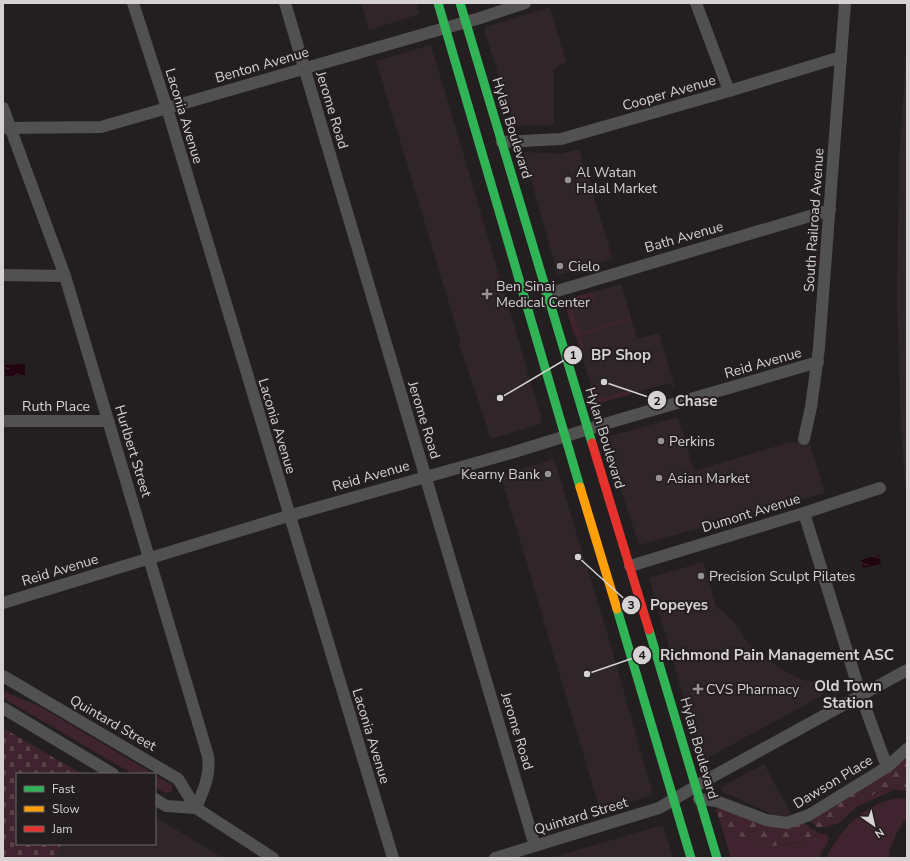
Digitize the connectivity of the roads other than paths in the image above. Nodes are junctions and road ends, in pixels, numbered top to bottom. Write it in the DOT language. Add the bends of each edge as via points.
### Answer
graph roads {
  1 [pos="133,3"];
  2 [pos="285,3"];
  3 [pos="438,3"];
  4 [pos="460,3"];
  5 [pos="525,3"];
  6 [pos="696,3"];
  7 [pos="845,3"];
  8 [pos="465,22"];
  9 [pos="445,27"];
  10 [pos="841,57"];
  11 [pos="304,68"];
  12 [pos="729,92"];
  13 [pos="3,108"];
  14 [pos="167,108"];
  15 [pos="7,128"];
  16 [pos="502,142"];
  17 [pos="830,210"];
  18 [pos="3,275"];
  19 [pos="65,276"];
  20 [pos="547,294"];
  21 [pos="818,362"];
  22 [pos="3,421"];
  23 [pos="108,421"];
  24 [pos="587,429"];
  25 [pos="564,436"];
  26 [pos="804,439"];
  27 [pos="425,476"];
  28 [pos="880,488"];
  29 [pos="804,513"];
  30 [pos="288,516"];
  31 [pos="150,558"];
  32 [pos="630,566"];
  33 [pos="3,603"];
  34 [pos="907,670"];
  35 [pos="3,676"];
  36 [pos="861,696"];
  37 [pos="3,708"];
  38 [pos="907,749"];
  39 [pos="887,767"];
  40 [pos="111,773"];
  41 [pos="697,793"];
  42 [pos="156,800"];
  43 [pos="673,801"];
  44 [pos="196,808"];
  45 [pos="535,846"];
  46 [pos="273,858"];
  47 [pos="393,858"];
  48 [pos="496,858"];
  49 [pos="691,858"];
  50 [pos="717,858"];
  1 -- 14 [label="street, Laconia Avenue"];
  2 -- 11 [label="street, Jerome Road"];
  3 -- 9 [label="main road"];
  4 -- 8 [label="main road, Hylan Boulevard"];
  5 -- 8 [label="street, Benton Avenue"];
  6 -- 12 [label="street"];
  7 -- 10 [label="street, South Railroad Avenue"];
  8 -- 9 [label="street, Benton Avenue"];
  8 -- 16 [label="main road, Hylan Boulevard"];
  9 -- 11 [label="street, Benton Avenue"];
  9 -- 25 [label="main road"];
  10 -- 12 [label="street, Cooper Avenue"];
  10 -- 17 [label="street, South Railroad Avenue"];
  11 -- 14 [label="street, Benton Avenue"];
  11 -- 27 [label="street, Jerome Road"];
  12 -- 16 [label="street, Cooper Avenue" via="561,139"];
  13 -- 15 [label="street, Hurlbert Street"];
  14 -- 15 [label="street, Benton Avenue" via="100,127"];
  14 -- 30 [label="street, Laconia Avenue"];
  15 -- 19 [label="street, Hurlbert Street"];
  16 -- 20 [label="main road, Hylan Boulevard"];
  17 -- 20 [label="street, Bath Avenue"];
  17 -- 21 [label="street, South Railroad Avenue"];
  18 -- 19 [label="street"];
  19 -- 23 [label="street, Hurlbert Street"];
  20 -- 24 [label="main road, Hylan Boulevard"];
  21 -- 24 [label="street, Reid Avenue"];
  21 -- 26 [label="street, South Railroad Avenue"];
  22 -- 23 [label="street, Ruth Place"];
  23 -- 31 [label="street, Hurlbert Street"];
  24 -- 25 [label="street, Reid Avenue"];
  24 -- 32 [label="main road, Hylan Boulevard"];
  25 -- 27 [label="street, Reid Avenue"];
  25 -- 43 [label="main road"];
  27 -- 30 [label="street, Reid Avenue"];
  27 -- 45 [label="street, Jerome Road"];
  28 -- 29 [label="street, Dumont Avenue"];
  29 -- 32 [label="street, Dumont Avenue"];
  29 -- 36 [label="street"];
  30 -- 31 [label="street, Reid Avenue"];
  30 -- 47 [label="street, Laconia Avenue"];
  31 -- 33 [label="street, Reid Avenue"];
  31 -- 44 [label="street, Hurlbert Street" via="210,766"];
  32 -- 41 [label="main road, Hylan Boulevard"];
  34 -- 36 [label="street, Quintard Street"];
  35 -- 44 [label="street, Quintard Street" via="178,779"];
  36 -- 39 [label="street"];
  36 -- 41 [label="street, Quintard Street"];
  37 -- 40 [label="street"];
  38 -- 39 [label="street, Dawson Place"];
  39 -- 41 [label="street, Dawson Place" via="809,815 787,823 771,821"];
  41 -- 43 [label="street, Quintard Street"];
  41 -- 50 [label="main road, Hylan Boulevard"];
  42 -- 44 [label="street, Quintard Street" via="166,806"];
  43 -- 45 [label="street, Quintard Street" via="659,808"];
  43 -- 49 [label="main road"];
  44 -- 46 [label="street, Quintard Street"];
  45 -- 48 [label="street, Quintard Street"];
}
